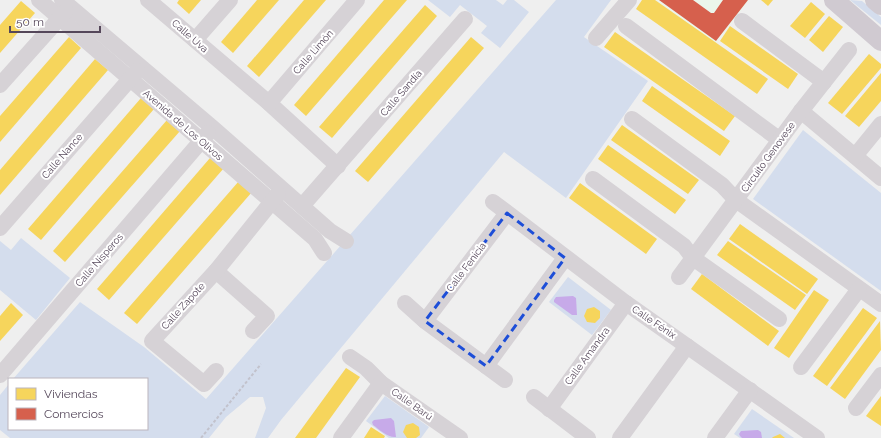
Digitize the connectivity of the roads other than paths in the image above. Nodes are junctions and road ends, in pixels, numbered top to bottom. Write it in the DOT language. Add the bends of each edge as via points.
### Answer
graph roads {
  1 [pos="40,0"];
  2 [pos="148,0"];
  3 [pos="230,0"];
  4 [pos="357,0"];
  5 [pos="629,0"];
  6 [pos="834,0"];
  7 [pos="875,0"];
  8 [pos="881,6"];
  9 [pos="61,12"];
  10 [pos="465,19"];
  11 [pos="742,22"];
  12 [pos="626,26"];
  13 [pos="596,38"];
  14 [pos="195,40"];
  15 [pos="881,41"];
  16 [pos="849,50"];
  17 [pos="140,67"];
  18 [pos="127,82"];
  19 [pos="824,82"];
  20 [pos="0,85"];
  21 [pos="269,103"];
  22 [pos="801,112"];
  23 [pos="632,119"];
  24 [pos="881,124"];
  25 [pos="213,128"];
  26 [pos="780,140"];
  27 [pos="200,143"];
  28 [pos="855,156"];
  29 [pos="338,166"];
  30 [pos="881,178"];
  31 [pos="593,179"];
  32 [pos="283,188"];
  33 [pos="736,200"];
  34 [pos="305,202"];
  35 [pos="494,202"];
  36 [pos="270,204"];
  37 [pos="507,213"];
  38 [pos="0,228"];
  39 [pos="346,241"];
  40 [pos="324,253"];
  41 [pos="565,258"];
  42 [pos="694,258"];
  43 [pos="216,271"];
  44 [pos="679,277"];
  45 [pos="859,289"];
  46 [pos="405,303"];
  47 [pos="626,303"];
  48 [pos="881,304"];
  49 [pos="779,319"];
  50 [pos="425,321"];
  51 [pos="253,331"];
  52 [pos="687,346"];
  53 [pos="350,357"];
  54 [pos="486,366"];
  55 [pos="801,367"];
  56 [pos="216,371"];
  57 [pos="0,375"];
  58 [pos="881,375"];
  59 [pos="505,380"];
  60 [pos="381,383"];
  61 [pos="750,390"];
  62 [pos="534,397"];
  63 [pos="856,408"];
  64 [pos="549,409"];
  65 [pos="438,432"];
  66 [pos="812,437"];
  67 [pos="341,438"];
  68 [pos="460,438"];
  69 [pos="588,438"];
  70 [pos="620,438"];
  71 [pos="716,438"];
  1 -- 9 [label="street, Avenida de Los Olivos"];
  2 -- 14 [label="street, Calle Uva"];
  3 -- 14 [label="street"];
  4 -- 21 [label="street, Calle Limón"];
  5 -- 13 [label="street"];
  6 -- 15 [label="main road"];
  7 -- 8 [label="main road"];
  9 -- 17 [label="street, Avenida de Los Olivos"];
  9 -- 18 [label="street, Avenida de Los Olivos"];
  9 -- 20 [label="street"];
  10 -- 29 [label="street, Calle Sandía"];
  11 -- 19 [label="street"];
  12 -- 26 [label="street"];
  14 -- 21 [label="street, Calle Uva"];
  16 -- 19 [label="street"];
  17 -- 18 [label="street, Calle Nance"];
  17 -- 25 [label="street, Avenida de Los Olivos"];
  18 -- 27 [label="street, Avenida de Los Olivos"];
  18 -- 38 [label="street, Calle Nance"];
  19 -- 22 [label="street"];
  21 -- 29 [label="street"];
  22 -- 26 [label="street, Circuito Genovese"];
  22 -- 28 [label="street, Circuito Genovese"];
  23 -- 33 [label="street" via="722,185"];
  24 -- 28 [label="street"];
  25 -- 27 [label="street, Calle Nísperos"];
  25 -- 32 [label="street, Avenida de Los Olivos"];
  26 -- 33 [label="street, Circuito Genovese"];
  27 -- 36 [label="street, Avenida de Los Olivos"];
  27 -- 57 [label="street, Calle Nísperos"];
  28 -- 30 [label="street, Circuito Genovese"];
  29 -- 34 [label="street, Calle Sandía"];
  31 -- 42 [label="street" via="684,246"];
  32 -- 34 [label="street, Avenida de Los Olivos"];
  32 -- 36 [label="street, Calle Zapote"];
  33 -- 42 [label="street"];
  33 -- 45 [label="street, Circuito Genovese"];
  34 -- 39 [label="street, Avenida de Los Olivos" via="330,231"];
  35 -- 37 [label="street, Calle Fénix"];
  36 -- 40 [label="street, Avenida de Los Olivos" via="315,239"];
  36 -- 43 [label="street, Calle Zapote"];
  37 -- 41 [label="street, Calle Fénix"];
  37 -- 50 [label="street, Calle Fenicia"];
  41 -- 47 [label="street, Calle Fénix"];
  41 -- 54 [label="street"];
  42 -- 44 [label="street"];
  42 -- 49 [label="street"];
  43 -- 51 [label="street" via="267,316"];
  43 -- 56 [label="street, Calle Zapote" via="152,341 204,384"];
  45 -- 48 [label="street, Circuito Genovese"];
  45 -- 55 [label="street"];
  46 -- 50 [label="street"];
  47 -- 52 [label="street, Calle Fénix"];
  47 -- 64 [label="street, Calle Amandra"];
  50 -- 54 [label="street"];
  52 -- 61 [label="street, Calle Fénix"];
  52 -- 70 [label="street"];
  53 -- 60 [label="street, Calle Barú"];
  54 -- 59 [label="street"];
  58 -- 63 [label="street"];
  60 -- 65 [label="street, Calle Barú"];
  60 -- 67 [label="street, Calle Barú"];
  61 -- 66 [label="street, Calle Fénix"];
  61 -- 71 [label="street"];
  62 -- 64 [label="street"];
  64 -- 69 [label="street"];
  65 -- 68 [label="street, Calle Barú"];
}
